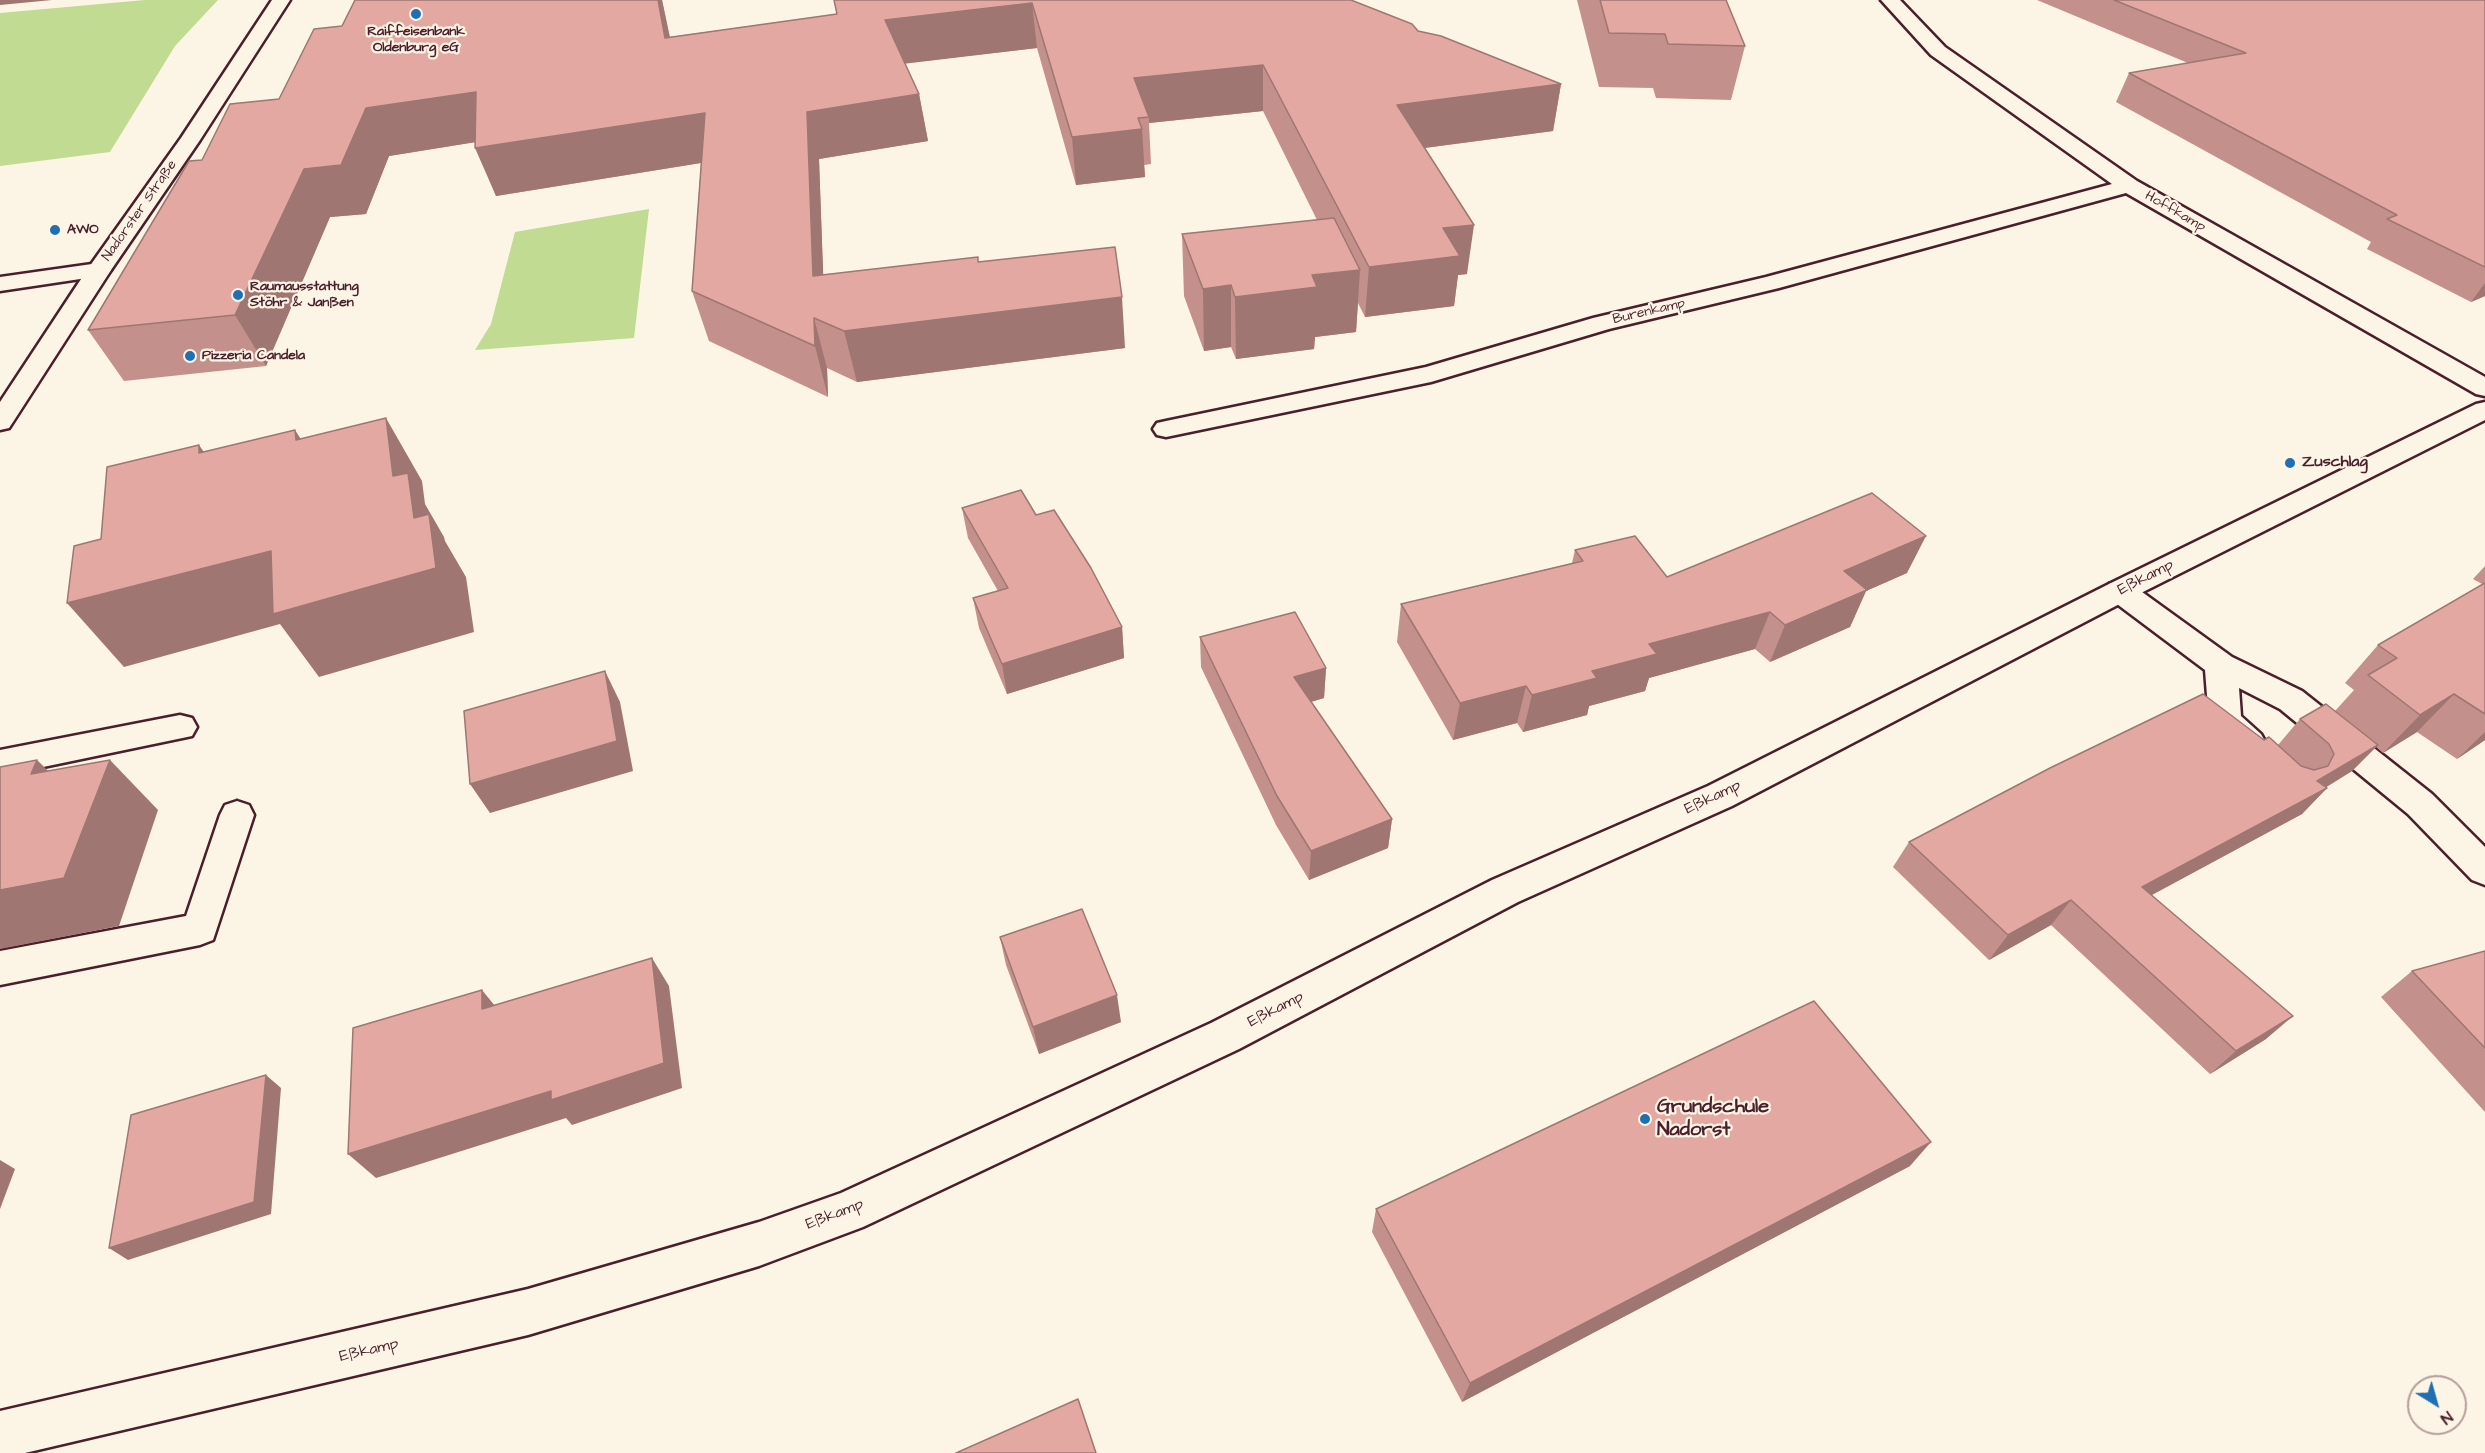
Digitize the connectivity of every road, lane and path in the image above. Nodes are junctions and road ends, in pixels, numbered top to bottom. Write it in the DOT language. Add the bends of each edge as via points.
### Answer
graph roads {
  1 [pos="281,0"];
  2 [pos="1890,0"];
  3 [pos="2129,186"];
  4 [pos="99,270"];
  5 [pos="0,284"];
  6 [pos="2485,388"];
  7 [pos="2485,410"];
  8 [pos="0,422"];
  9 [pos="1166,429"];
  10 [pos="2120,591"];
  11 [pos="2221,665"];
  12 [pos="180,727"];
  13 [pos="0,763"];
  14 [pos="2275,766"];
  15 [pos="237,815"];
  16 [pos="2485,870"];
  17 [pos="0,968"];
  18 [pos="0,1434"];
  1 -- 4 [label="street, Nadorster Straße"];
  2 -- 3 [label="street, Hoffkamp" via="1938,51"];
  3 -- 6 [label="street, Hoffkamp"];
  3 -- 9 [label="street, Burenkamp" via="1771,283 1602,323 1431,374"];
  4 -- 5 [label="street"];
  4 -- 8 [label="street, Nadorster Straße"];
  7 -- 10 [label="street, Eßkamp"];
  10 -- 11 [label="street"];
  10 -- 18 [label="street, Eßkamp" via="1720,796 1505,891 1225,1036 848,1212 759,1244 528,1312"];
  11 -- 14 [label="street" via="2225,721"];
  11 -- 16 [label="street" via="2291,700 2420,804"];
  12 -- 13 [label="street"];
  15 -- 17 [label="street" via="200,928"];
}
